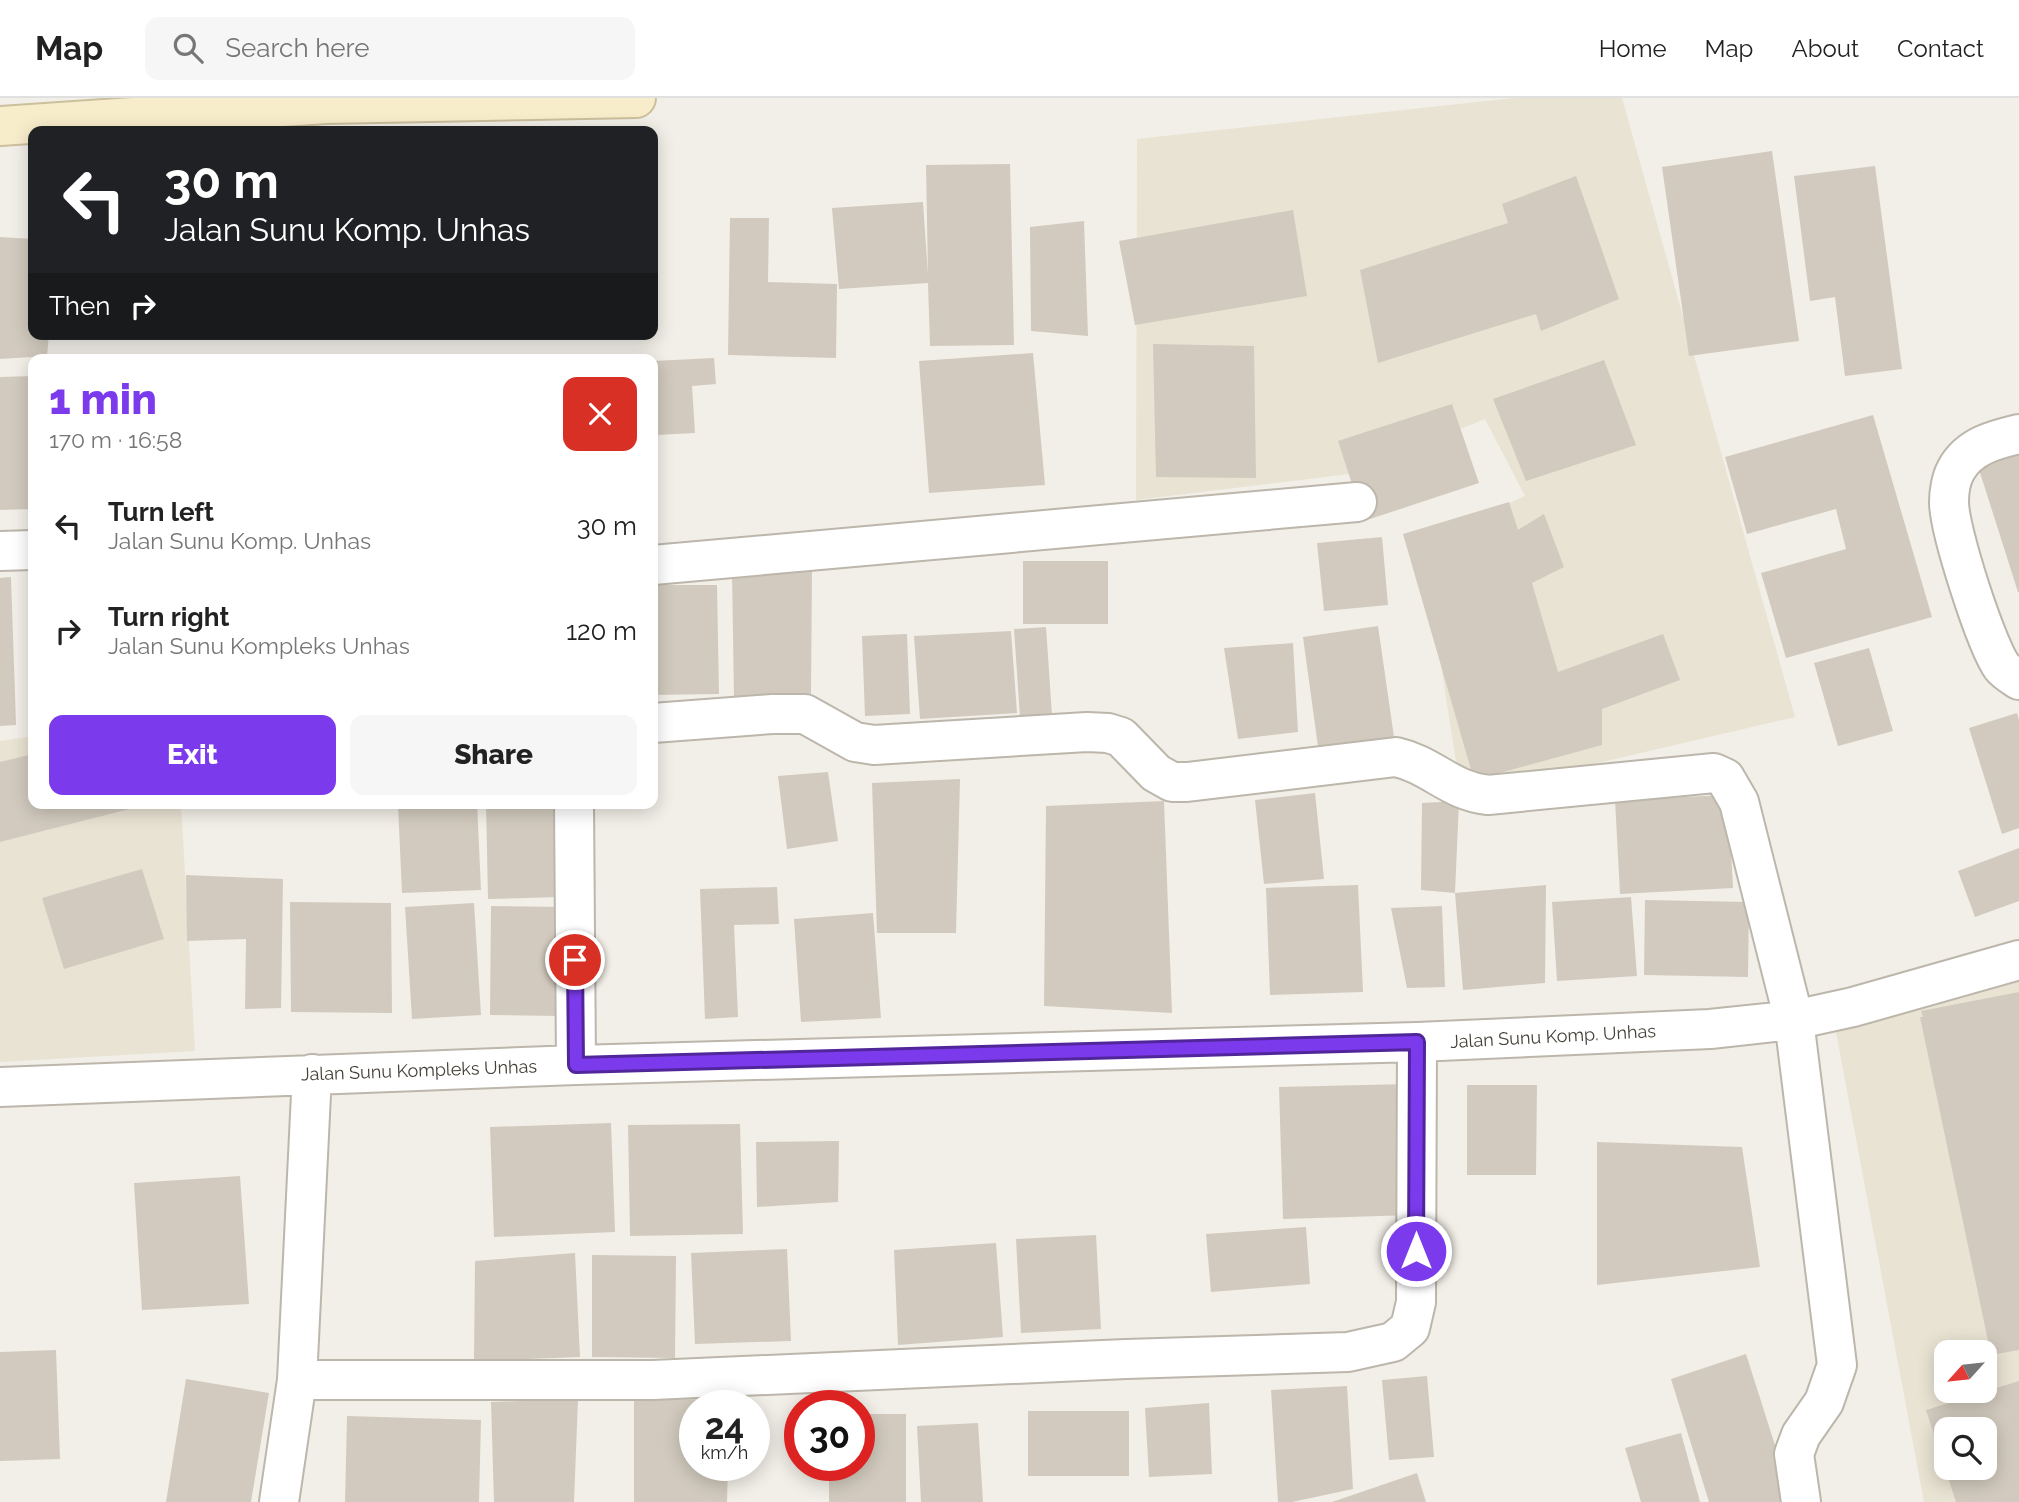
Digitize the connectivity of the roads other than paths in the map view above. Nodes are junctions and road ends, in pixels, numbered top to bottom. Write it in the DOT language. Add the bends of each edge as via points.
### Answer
graph roads {
  1 [pos="636,98"];
  2 [pos="325,101"];
  3 [pos="0,126"];
  4 [pos="2019,434"];
  5 [pos="1357,502"];
  6 [pos="28,550"];
  7 [pos="0,551"];
  8 [pos="658,565"];
  9 [pos="2019,680"];
  10 [pos="658,723"];
  11 [pos="574,809"];
  12 [pos="2019,960"];
  13 [pos="1794,1020"];
  14 [pos="1417,1042"];
  15 [pos="576,1065"];
  16 [pos="312,1074"];
  17 [pos="0,1087"];
  18 [pos="297,1380"];
  19 [pos="279,1502"];
  20 [pos="1801,1502"];
  1 -- 2 [label="main road"];
  2 -- 3 [label="main road"];
  4 -- 9 [label="street" via="1982,444 1966,458 1955,471 1949,504 1993,652 2003,669"];
  5 -- 8 [label="street"];
  6 -- 7 [label="street"];
  10 -- 13 [label="street" via="806,714 855,742 874,744 1108,733 1121,737 1156,773 1172,782 1396,757 1426,767 1469,793 1488,795 1714,773 1725,778 1739,802"];
  11 -- 15 [label="street"];
  12 -- 13 [label="street, Jalan Sunu Komp. Unhas"];
  13 -- 14 [label="street, Jalan Sunu Komp. Unhas" via="1710,1029"];
  13 -- 20 [label="street" via="1837,1365 1824,1402 1794,1454"];
  14 -- 15 [label="street, Jalan Sunu Komp. Unhas"];
  14 -- 18 [label="street" via="1416,1303 1410,1328 1393,1342 1348,1352 653,1380"];
  15 -- 16 [label="street, Jalan Sunu Kompleks Unhas"];
  16 -- 17 [label="street, Jalan Sunu Kompleks Unhas"];
  16 -- 18 [label="street"];
  18 -- 19 [label="street"];
}
